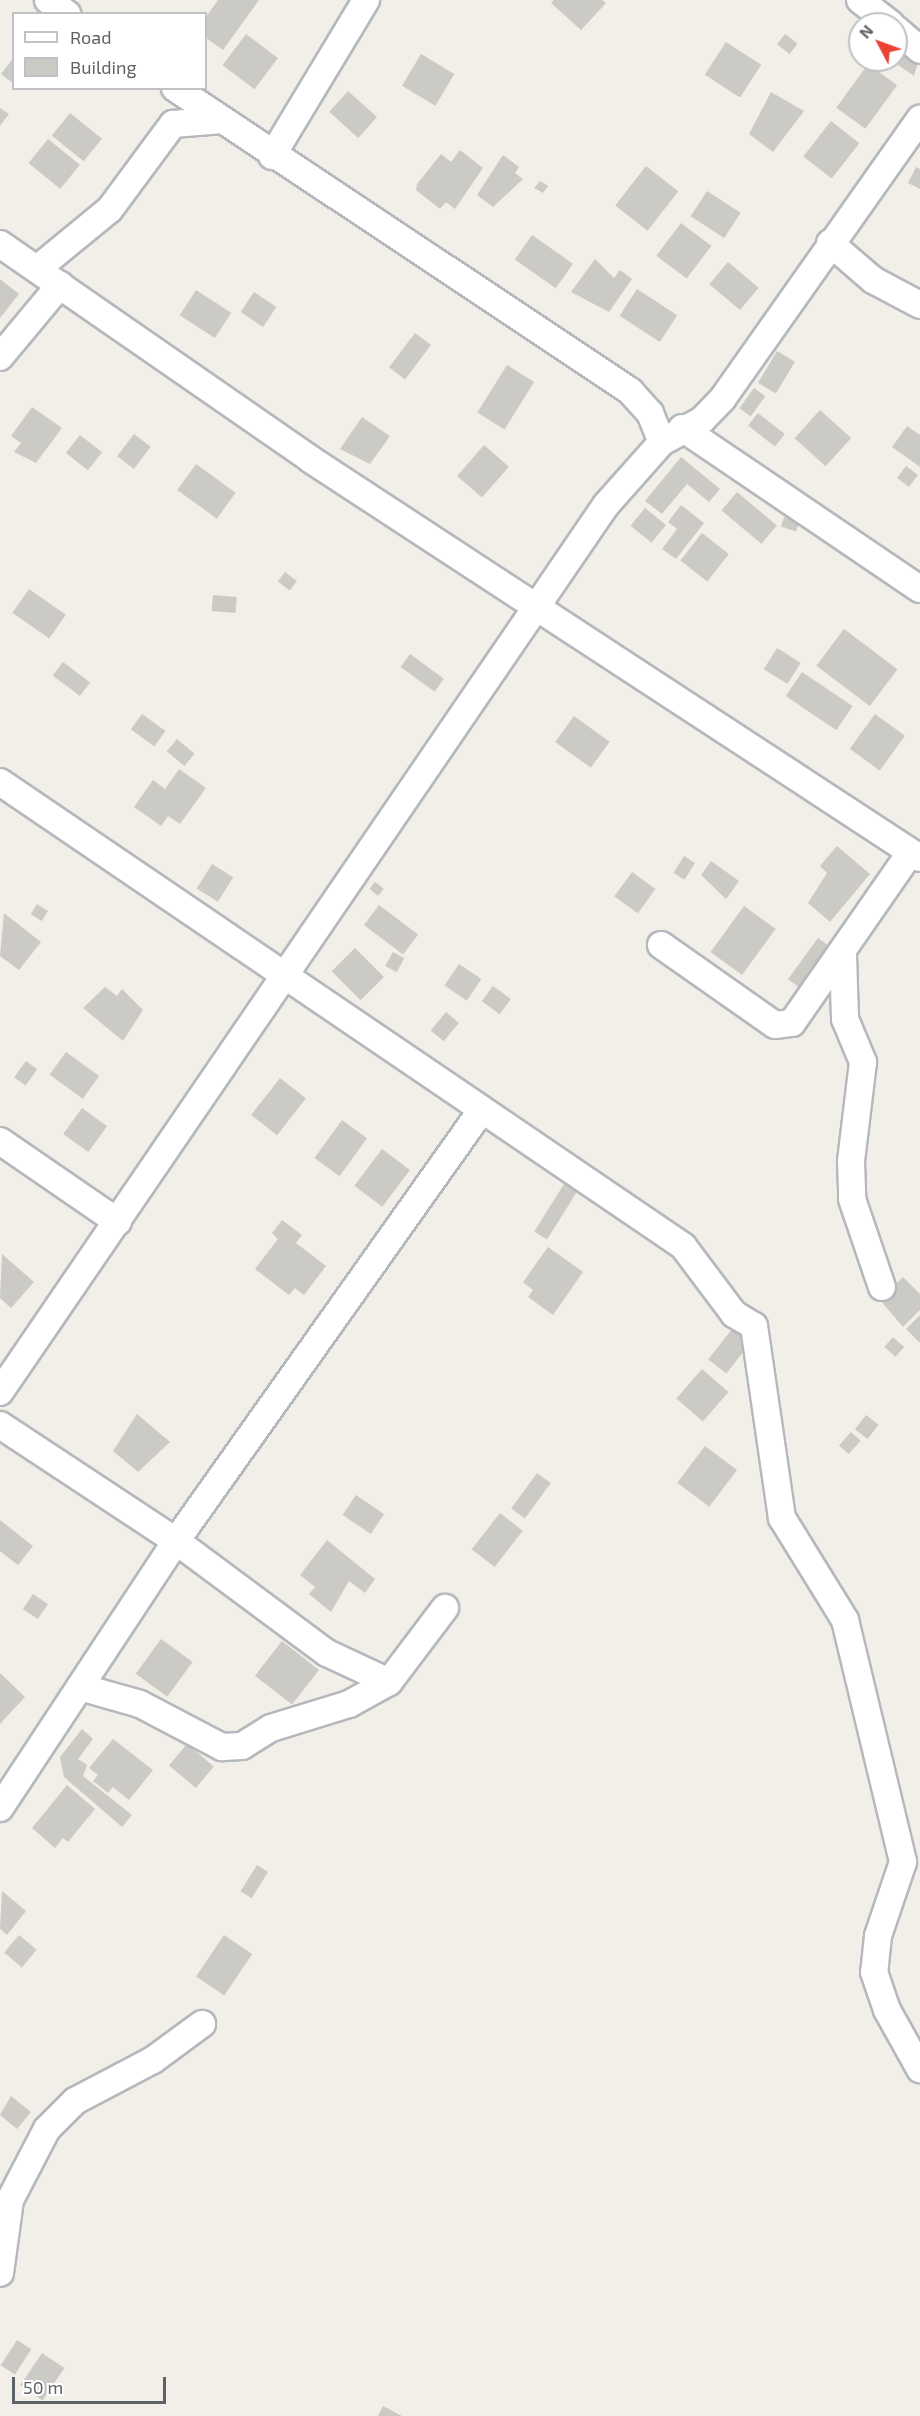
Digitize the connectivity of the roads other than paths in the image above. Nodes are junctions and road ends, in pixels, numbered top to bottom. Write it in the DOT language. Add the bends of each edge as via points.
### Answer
graph roads {
  1 [pos="366,0"];
  2 [pos="860,0"];
  3 [pos="876,12"];
  4 [pos="908,40"];
  5 [pos="920,50"];
  6 [pos="178,90"];
  7 [pos="920,119"];
  8 [pos="224,120"];
  9 [pos="272,156"];
  10 [pos="830,243"];
  11 [pos="0,244"];
  12 [pos="37,269"];
  13 [pos="60,285"];
  14 [pos="920,305"];
  15 [pos="0,357"];
  16 [pos="672,436"];
  17 [pos="920,589"];
  18 [pos="537,604"];
  19 [pos="0,782"];
  20 [pos="915,855"];
  21 [pos="661,945"];
  22 [pos="843,955"];
  23 [pos="281,977"];
  24 [pos="481,1111"];
  25 [pos="0,1141"];
  26 [pos="118,1222"];
  27 [pos="882,1287"];
  28 [pos="0,1392"];
  29 [pos="0,1425"];
  30 [pos="176,1541"];
  31 [pos="445,1608"];
  32 [pos="389,1682"];
  33 [pos="80,1687"];
  34 [pos="0,1808"];
  35 [pos="920,1844"];
  36 [pos="903,1862"];
  37 [pos="202,2024"];
  38 [pos="920,2069"];
  39 [pos="1,2262"];
  1 -- 9 [label="street"];
  2 -- 3 [label="street"];
  4 -- 5 [label="street"];
  6 -- 8 [label="street"];
  7 -- 10 [label="street"];
  8 -- 9 [label="street"];
  8 -- 12 [label="street" via="173,124 111,209"];
  9 -- 16 [label="street" via="630,391"];
  10 -- 14 [label="street" via="873,280"];
  10 -- 16 [label="street" via="723,398 702,420"];
  11 -- 12 [label="street"];
  12 -- 13 [label="street"];
  13 -- 15 [label="street"];
  13 -- 18 [label="street" via="310,459"];
  16 -- 17 [label="street"];
  16 -- 18 [label="street" via="606,505"];
  18 -- 20 [label="street"];
  18 -- 23 [label="street"];
  19 -- 23 [label="street"];
  20 -- 22 [label="street"];
  21 -- 22 [label="street" via="775,1024 792,1023 804,1014"];
  22 -- 27 [label="street" via="845,1019 863,1062 851,1161 852,1199"];
  23 -- 24 [label="street"];
  23 -- 26 [label="street"];
  24 -- 30 [label="street"];
  24 -- 36 [label="street" via="683,1246 734,1314 754,1326 782,1518 845,1620"];
  25 -- 26 [label="street"];
  26 -- 28 [label="street"];
  29 -- 30 [label="street"];
  30 -- 32 [label="street" via="327,1653"];
  30 -- 33 [label="street"];
  31 -- 32 [label="street"];
  32 -- 33 [label="street" via="349,1704 271,1728 243,1746 222,1747 140,1704"];
  33 -- 34 [label="street"];
  35 -- 36 [label="street"];
  36 -- 38 [label="street" via="878,1936 874,1972 887,2010"];
  37 -- 39 [label="street" via="153,2060 75,2101 47,2129 10,2200"];
}
